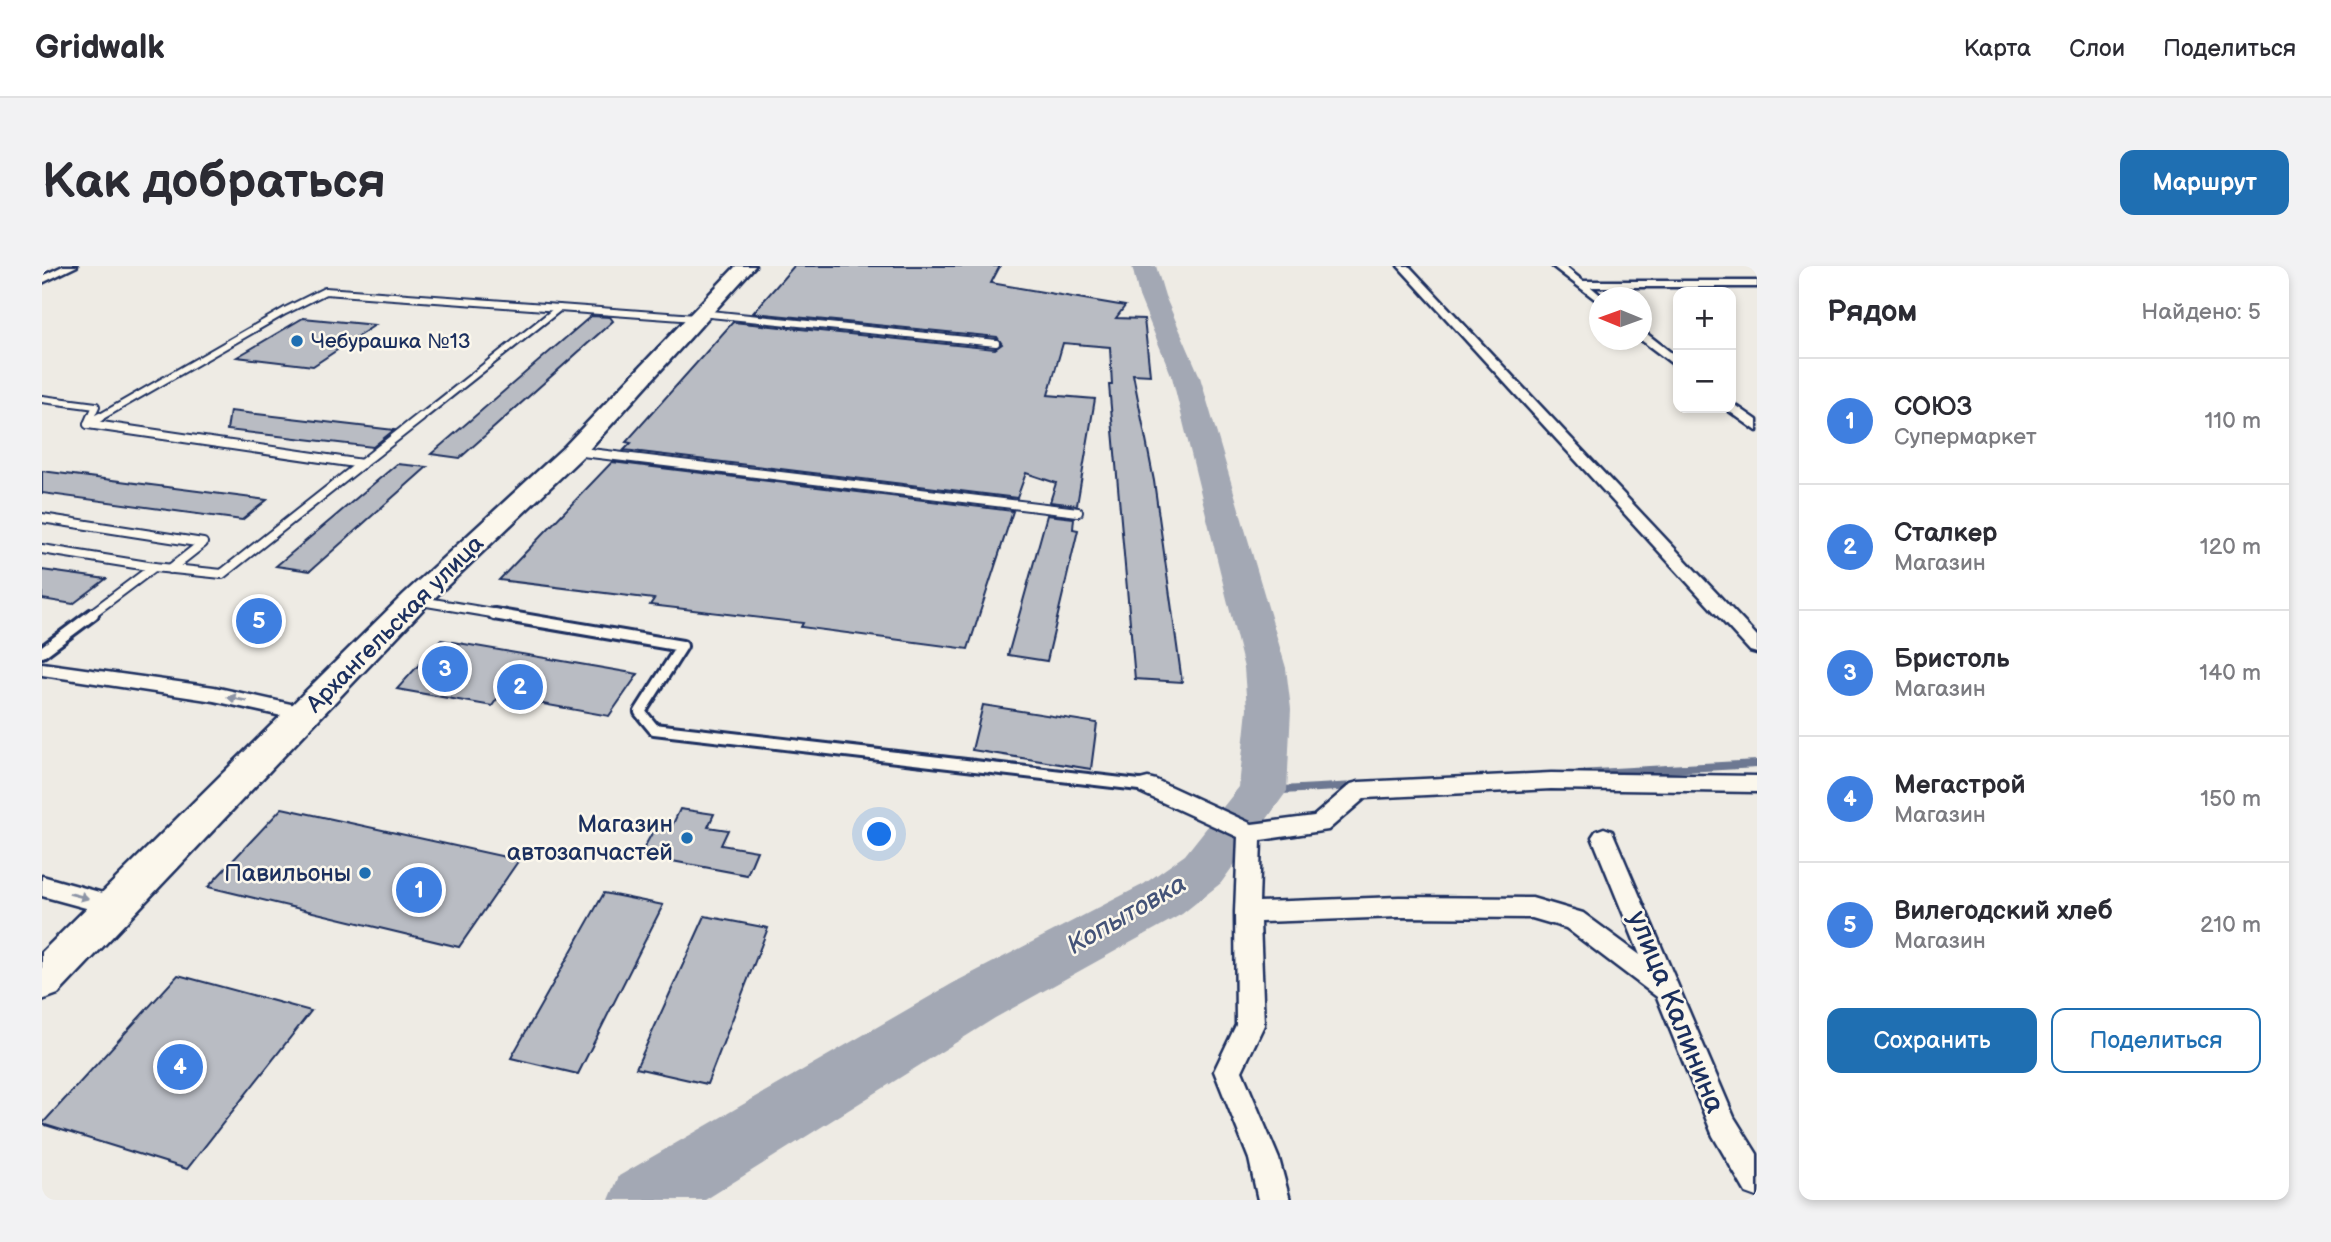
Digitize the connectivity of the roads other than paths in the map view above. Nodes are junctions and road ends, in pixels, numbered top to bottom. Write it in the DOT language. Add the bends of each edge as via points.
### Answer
graph roads {
  1 [pos="72,266"];
  2 [pos="746,266"];
  3 [pos="1403,266"];
  4 [pos="1557,266"];
  5 [pos="42,280"];
  6 [pos="1579,284"];
  7 [pos="1757,284"];
  8 [pos="1589,292"];
  9 [pos="559,308"];
  10 [pos="698,315"];
  11 [pos="1652,342"];
  12 [pos="996,343"];
  13 [pos="1673,360"];
  14 [pos="42,399"];
  15 [pos="1736,410"];
  16 [pos="88,424"];
  17 [pos="1755,424"];
  18 [pos="574,451"];
  19 [pos="362,464"];
  20 [pos="1078,512"];
  21 [pos="42,518"];
  22 [pos="42,549"];
  23 [pos="154,567"];
  24 [pos="170,569"];
  25 [pos="415,600"];
  26 [pos="1757,647"];
  27 [pos="42,653"];
  28 [pos="42,669"];
  29 [pos="304,714"];
  30 [pos="1757,784"];
  31 [pos="1148,786"];
  32 [pos="1250,833"];
  33 [pos="1604,837"];
  34 [pos="42,886"];
  35 [pos="116,906"];
  36 [pos="1247,908"];
  37 [pos="42,981"];
  38 [pos="1666,989"];
  39 [pos="1757,1182"];
  40 [pos="1274,1200"];
  1 -- 5 [label="street"];
  2 -- 10 [label="main road, Архангельская улица"];
  3 -- 26 [label="street"];
  4 -- 6 [label="street"];
  6 -- 7 [label="street"];
  6 -- 8 [label="street"];
  9 -- 10 [label="lane"];
  9 -- 16 [label="lane" via="325,291"];
  9 -- 19 [label="lane"];
  10 -- 12 [label="lane"];
  10 -- 18 [label="main road, Архангельская улица"];
  11 -- 13 [label="street"];
  14 -- 16 [label="lane" via="96,406"];
  15 -- 17 [label="street"];
  16 -- 19 [label="lane"];
  18 -- 20 [label="lane"];
  18 -- 25 [label="main road, Архангельская улица"];
  19 -- 24 [label="lane" via="222,573"];
  21 -- 24 [label="lane" via="203,543"];
  22 -- 23 [label="lane"];
  23 -- 24 [label="lane"];
  23 -- 27 [label="lane"];
  25 -- 29 [label="main road, Архангельская улица"];
  25 -- 31 [label="lane" via="682,646 640,712 654,729"];
  29 -- 28 [label="street, one-way" via="214,694"];
  29 -- 35 [label="main road, Архангельская улица"];
  30 -- 32 [label="street" via="1551,781 1359,790 1320,824"];
  31 -- 32 [label="street"];
  32 -- 36 [label="street"];
  33 -- 38 [label="street, улица Калинина"];
  34 -- 35 [label="street, one-way"];
  35 -- 37 [label="main road, Архангельская улица"];
  36 -- 38 [label="street" via="1532,908 1574,920"];
  36 -- 40 [label="street" via="1250,1025 1228,1071 1264,1158"];
  38 -- 39 [label="street, улица Калинина" via="1723,1126"];
}
